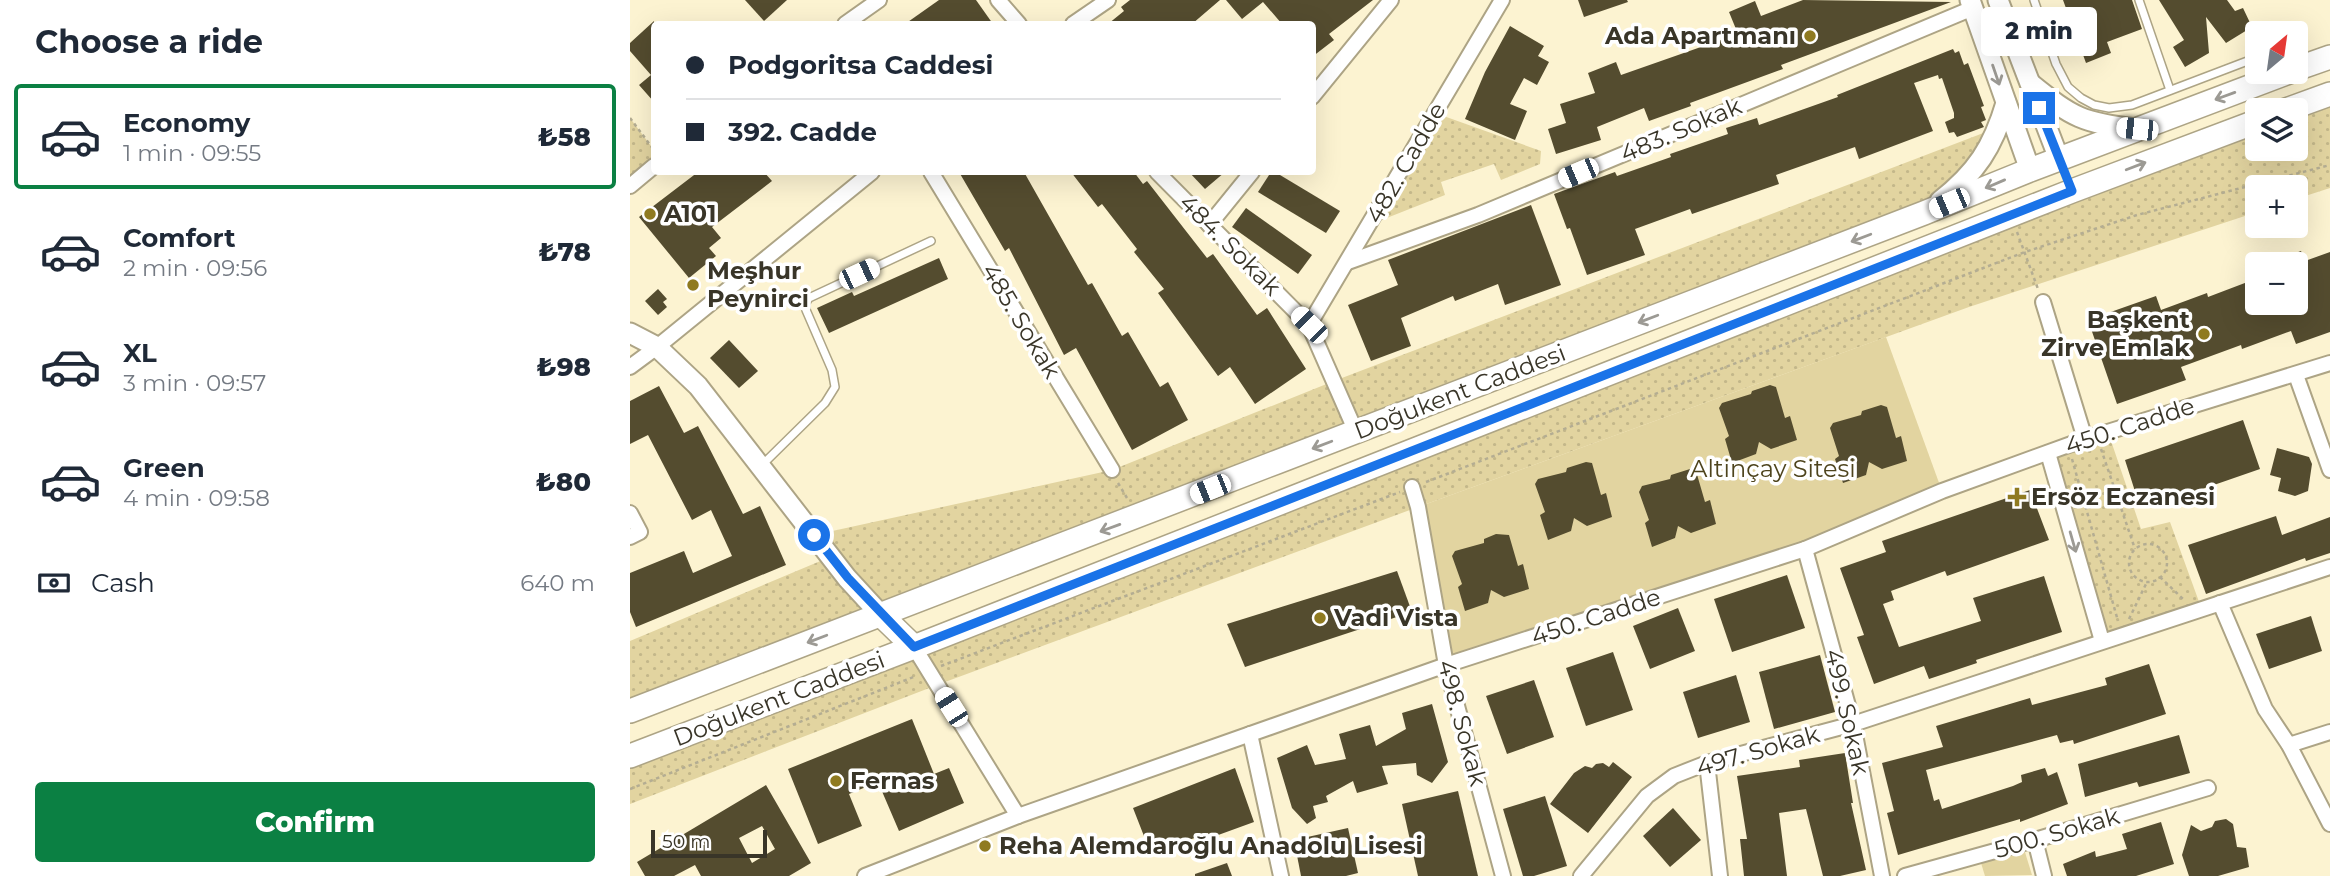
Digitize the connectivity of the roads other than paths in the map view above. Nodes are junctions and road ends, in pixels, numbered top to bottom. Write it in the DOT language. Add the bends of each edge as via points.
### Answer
graph roads {
  1 [pos="879,0"];
  2 [pos="998,0"];
  3 [pos="1108,0"];
  4 [pos="1391,0"];
  5 [pos="1502,0"];
  6 [pos="1998,0"];
  7 [pos="2034,0"];
  8 [pos="2139,0"];
  9 [pos="1972,4"];
  10 [pos="849,21"];
  11 [pos="1016,21"];
  12 [pos="1077,21"];
  13 [pos="2330,57"];
  14 [pos="2245,62"];
  15 [pos="2308,65"];
  16 [pos="2029,83"];
  17 [pos="2257,84"];
  18 [pos="2170,90"];
  19 [pos="1316,92"];
  20 [pos="2330,94"];
  21 [pos="2308,102"];
  22 [pos="2006,103"];
  23 [pos="2245,126"];
  24 [pos="2137,129"];
  25 [pos="2059,159"];
  26 [pos="651,168"];
  27 [pos="2030,170"];
  28 [pos="868,175"];
  29 [pos="932,175"];
  30 [pos="1160,175"];
  31 [pos="1250,175"];
  32 [pos="630,186"];
  33 [pos="2072,191"];
  34 [pos="2044,202"];
  35 [pos="1924,214"];
  36 [pos="1209,225"];
  37 [pos="931,241"];
  38 [pos="1348,262"];
  39 [pos="2043,302"];
  40 [pos="1309,325"];
  41 [pos="630,333"];
  42 [pos="657,347"];
  43 [pos="2330,363"];
  44 [pos="630,367"];
  45 [pos="2296,375"];
  46 [pos="1356,432"];
  47 [pos="2090,438"];
  48 [pos="2048,453"];
  49 [pos="760,466"];
  50 [pos="1112,470"];
  51 [pos="2330,470"];
  52 [pos="1412,487"];
  53 [pos="630,513"];
  54 [pos="630,537"];
  55 [pos="1805,549"];
  56 [pos="2330,567"];
  57 [pos="2220,603"];
  58 [pos="881,615"];
  59 [pos="2102,641"];
  60 [pos="914,647"];
  61 [pos="1446,665"];
  62 [pos="630,711"];
  63 [pos="1853,724"];
  64 [pos="2330,732"];
  65 [pos="1250,734"];
  66 [pos="2289,745"];
  67 [pos="630,756"];
  68 [pos="1707,763"];
  69 [pos="2208,788"];
  70 [pos="1018,816"];
  71 [pos="2330,824"];
  72 [pos="2035,840"];
  73 [pos="865,876"];
  74 [pos="1281,876"];
  75 [pos="1503,876"];
  76 [pos="1581,876"];
  77 [pos="1720,876"];
  78 [pos="1882,876"];
  79 [pos="1905,876"];
  80 [pos="2044,876"];
  1 -- 10 [label="street"];
  2 -- 11 [label="street"];
  3 -- 12 [label="street"];
  4 -- 19 [label="street"];
  5 -- 38 [label="street, 482. Cadde"];
  6 -- 16 [label="main road"];
  7 -- 18 [label="lane" via="2056,64 2068,87 2081,98 2109,108 2132,105"];
  8 -- 18 [label="lane"];
  9 -- 22 [label="main road, one-way"];
  9 -- 38 [label="street, 483. Sokak" via="1491,209"];
  13 -- 15 [label="main road"];
  14 -- 18 [label="lane"];
  16 -- 24 [label="main road" via="2071,114"];
  16 -- 25 [label="main road"];
  17 -- 24 [label="main road, Doğukent Caddesi, one-way"];
  20 -- 21 [label="main road"];
  22 -- 27 [label="main road"];
  22 -- 35 [label="main road" via="1993,141 1978,164 1962,184"];
  33 -- 23 [label="main road, Doğukent Caddesi, one-way"];
  24 -- 25 [label="main road, Doğukent Caddesi"];
  25 -- 27 [label="main road, Doğukent Caddesi"];
  25 -- 33 [label="main road"];
  26 -- 32 [label="street"];
  27 -- 34 [label="main road"];
  27 -- 35 [label="main road, Doğukent Caddesi, one-way"];
  28 -- 42 [label="street"];
  29 -- 50 [label="street, 485. Sokak"];
  30 -- 36 [label="street, 484. Sokak"];
  31 -- 36 [label="street"];
  33 -- 34 [label="main road, Doğukent Caddesi"];
  34 -- 60 [label="main road, Doğukent Caddesi"];
  35 -- 46 [label="main road, Doğukent Caddesi, one-way"];
  36 -- 40 [label="street, 484. Sokak"];
  37 -- 49 [label="lane" via="807,300 806,310 835,387 825,403"];
  38 -- 40 [label="street, 482. Cadde"];
  39 -- 47 [label="street"];
  40 -- 46 [label="street, 484. Sokak"];
  41 -- 42 [label="main road"];
  42 -- 44 [label="street"];
  42 -- 49 [label="main road" via="698,386"];
  43 -- 45 [label="street, 450. Cadde"];
  45 -- 47 [label="street, 450. Cadde"];
  45 -- 51 [label="street"];
  46 -- 58 [label="main road, Doğukent Caddesi, one-way"];
  47 -- 48 [label="street, 450. Cadde"];
  48 -- 55 [label="street, 450. Cadde" via="1942,491"];
  48 -- 59 [label="street, one-way"];
  49 -- 58 [label="main road"];
  52 -- 61 [label="street, 498. Sokak"];
  53 -- 54 [label="street" via="640,532"];
  55 -- 61 [label="street, 450. Cadde"];
  55 -- 63 [label="street, 499. Sokak"];
  56 -- 57 [label="street, 497. Sokak"];
  57 -- 59 [label="street, 497. Sokak"];
  57 -- 66 [label="street" via="2265,709"];
  58 -- 60 [label="main road"];
  58 -- 62 [label="main road, Doğukent Caddesi, one-way"];
  59 -- 63 [label="street, 497. Sokak"];
  60 -- 67 [label="main road, Doğukent Caddesi"];
  60 -- 70 [label="street"];
  61 -- 65 [label="street, 450. Cadde"];
  61 -- 75 [label="street, 498. Sokak"];
  63 -- 68 [label="street, 497. Sokak"];
  63 -- 78 [label="street, 499. Sokak"];
  64 -- 66 [label="street"];
  65 -- 70 [label="street, 450. Cadde"];
  65 -- 74 [label="street"];
  66 -- 71 [label="street"];
  68 -- 76 [label="street, 497. Sokak" via="1674,776 1647,796"];
  68 -- 77 [label="street"];
  69 -- 72 [label="street, 500. Sokak"];
  70 -- 73 [label="street, 450. Cadde"];
  72 -- 79 [label="street, 500. Sokak"];
  72 -- 80 [label="street"];
}
